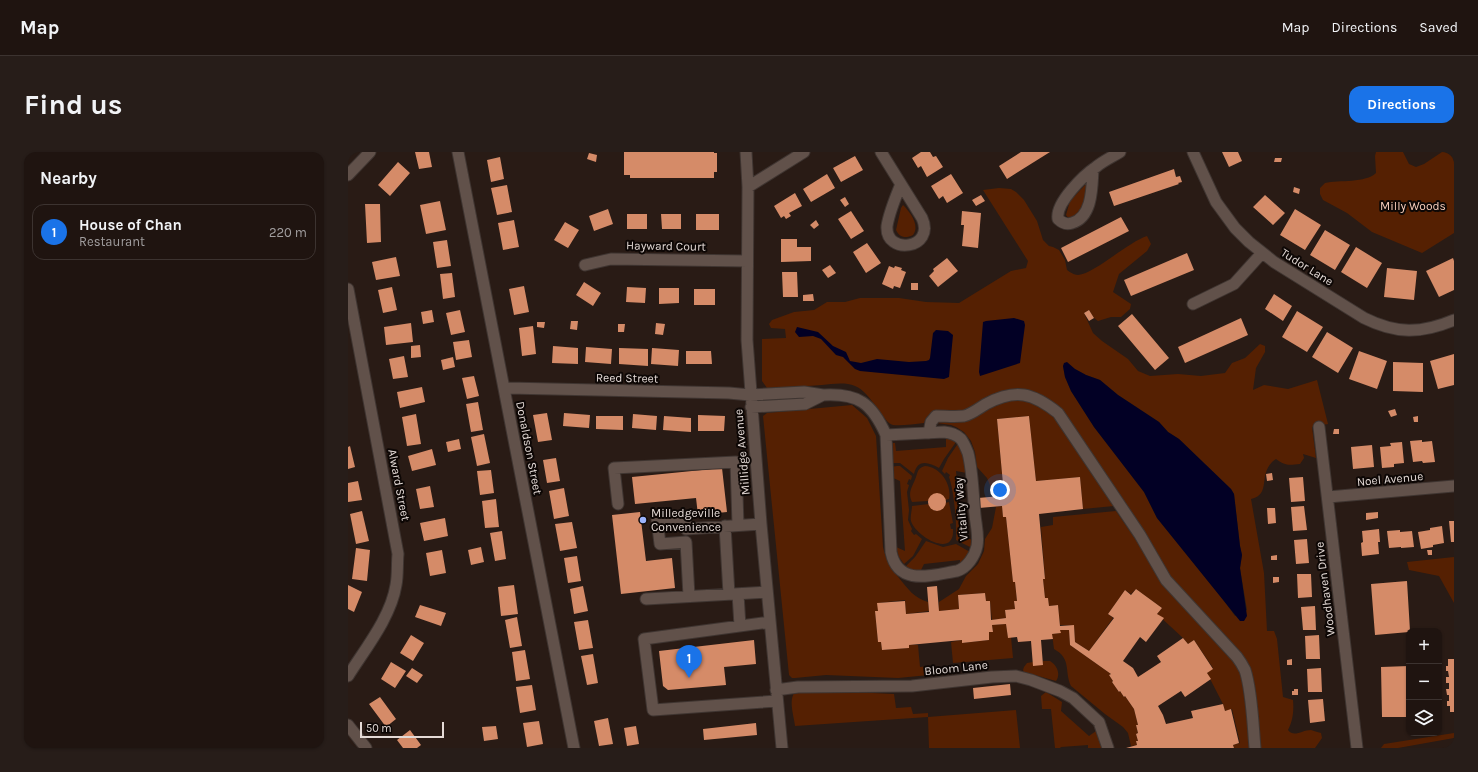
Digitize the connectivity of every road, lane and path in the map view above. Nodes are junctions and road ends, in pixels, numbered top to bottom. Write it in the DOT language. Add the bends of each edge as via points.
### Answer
graph roads {
  1 [pos="370,152"];
  2 [pos="458,152"];
  3 [pos="746,152"];
  4 [pos="804,152"];
  5 [pos="881,152"];
  6 [pos="1120,152"];
  7 [pos="1193,152"];
  8 [pos="1093,169"];
  9 [pos="348,175"];
  10 [pos="900,184"];
  11 [pos="748,187"];
  12 [pos="1262,253"];
  13 [pos="747,261"];
  14 [pos="584,265"];
  15 [pos="348,289"];
  16 [pos="1193,304"];
  17 [pos="1454,320"];
  18 [pos="504,388"];
  19 [pos="750,395"];
  20 [pos="823,396"];
  21 [pos="751,408"];
  22 [pos="1319,427"];
  23 [pos="929,433"];
  24 [pos="886,435"];
  25 [pos="1454,486"];
  26 [pos="1328,497"];
  27 [pos="618,504"];
  28 [pos="761,524"];
  29 [pos="725,526"];
  30 [pos="738,526"];
  31 [pos="686,529"];
  32 [pos="686,542"];
  33 [pos="767,592"];
  34 [pos="734,594"];
  35 [pos="689,596"];
  36 [pos="646,599"];
  37 [pos="770,622"];
  38 [pos="740,626"];
  39 [pos="348,676"];
  40 [pos="776,696"];
  41 [pos="348,725"];
  42 [pos="366,748"];
  43 [pos="574,748"];
  44 [pos="782,748"];
  45 [pos="1108,748"];
  46 [pos="1255,748"];
  47 [pos="1357,748"];
  1 -- 9 [label="street"];
  2 -- 18 [label="street, Donaldson Street"];
  3 -- 11 [label="street, Millidge Avenue"];
  4 -- 11 [label="street"];
  5 -- 10 [label="street"];
  6 -- 8 [label="street"];
  7 -- 12 [label="street, Tudor Lane" via="1223,212"];
  8 -- 8 [label="street" via="1091,196 1086,210 1079,220 1070,224 1064,223 1058,219 1060,208 1077,184"];
  10 -- 10 [label="street" via="888,222 888,234 898,244 907,246 918,241 924,227 922,218"];
  11 -- 13 [label="street, Millidge Avenue"];
  12 -- 16 [label="street" via="1234,284"];
  12 -- 17 [label="street, Tudor Lane" via="1379,325 1394,330 1425,330"];
  13 -- 14 [label="street, Hayward Court" via="611,259"];
  13 -- 19 [label="street, Millidge Avenue"];
  15 -- 39 [label="street, Alward Street" via="398,554 396,586 388,609"];
  18 -- 19 [label="street, Reed Street" via="729,392"];
  18 -- 43 [label="street, Donaldson Street"];
  19 -- 20 [label="street, Vitality Way" via="804,392"];
  19 -- 21 [label="street, Millidge Avenue"];
  20 -- 21 [label="street, Vitality Way" via="805,404"];
  20 -- 24 [label="street, Vitality Way" via="859,399 868,405 880,421"];
  21 -- 28 [label="street, Millidge Avenue"];
  22 -- 26 [label="street, Woodhaven Drive"];
  23 -- 24 [label="street, Vitality Way"];
  23 -- 24 [label="street, Vitality Way" via="953,433 965,445 971,475 977,545 972,559 960,570 920,577 904,573 893,558"];
  23 -- 46 [label="street" via="931,422 936,416 965,416 1000,398 1017,394 1033,396 1058,413 1140,535 1166,580 1237,657 1247,682"];
  25 -- 26 [label="street, Noel Avenue"];
  26 -- 47 [label="street, Woodhaven Drive"];
  27 -- 30 [label="street" via="614,468 736,462"];
  28 -- 30 [label="street"];
  28 -- 33 [label="street, Millidge Avenue"];
  29 -- 30 [label="street"];
  29 -- 31 [label="street"];
  29 -- 34 [label="street"];
  31 -- 32 [label="street"];
  31 -- 32 [label="street" via="685,517 657,519 660,544"];
  32 -- 35 [label="street"];
  33 -- 34 [label="street"];
  33 -- 37 [label="street, Millidge Avenue"];
  34 -- 35 [label="street"];
  34 -- 38 [label="street"];
  35 -- 36 [label="street"];
  37 -- 38 [label="street"];
  37 -- 40 [label="street, Millidge Avenue"];
  38 -- 40 [label="street, Bloom Lane" via="644,639 653,710"];
  40 -- 44 [label="street, Millidge Avenue"];
  40 -- 45 [label="street, Bloom Lane" via="798,687 912,686 1016,676 1073,698 1099,722"];
  41 -- 42 [label="street"];
}
